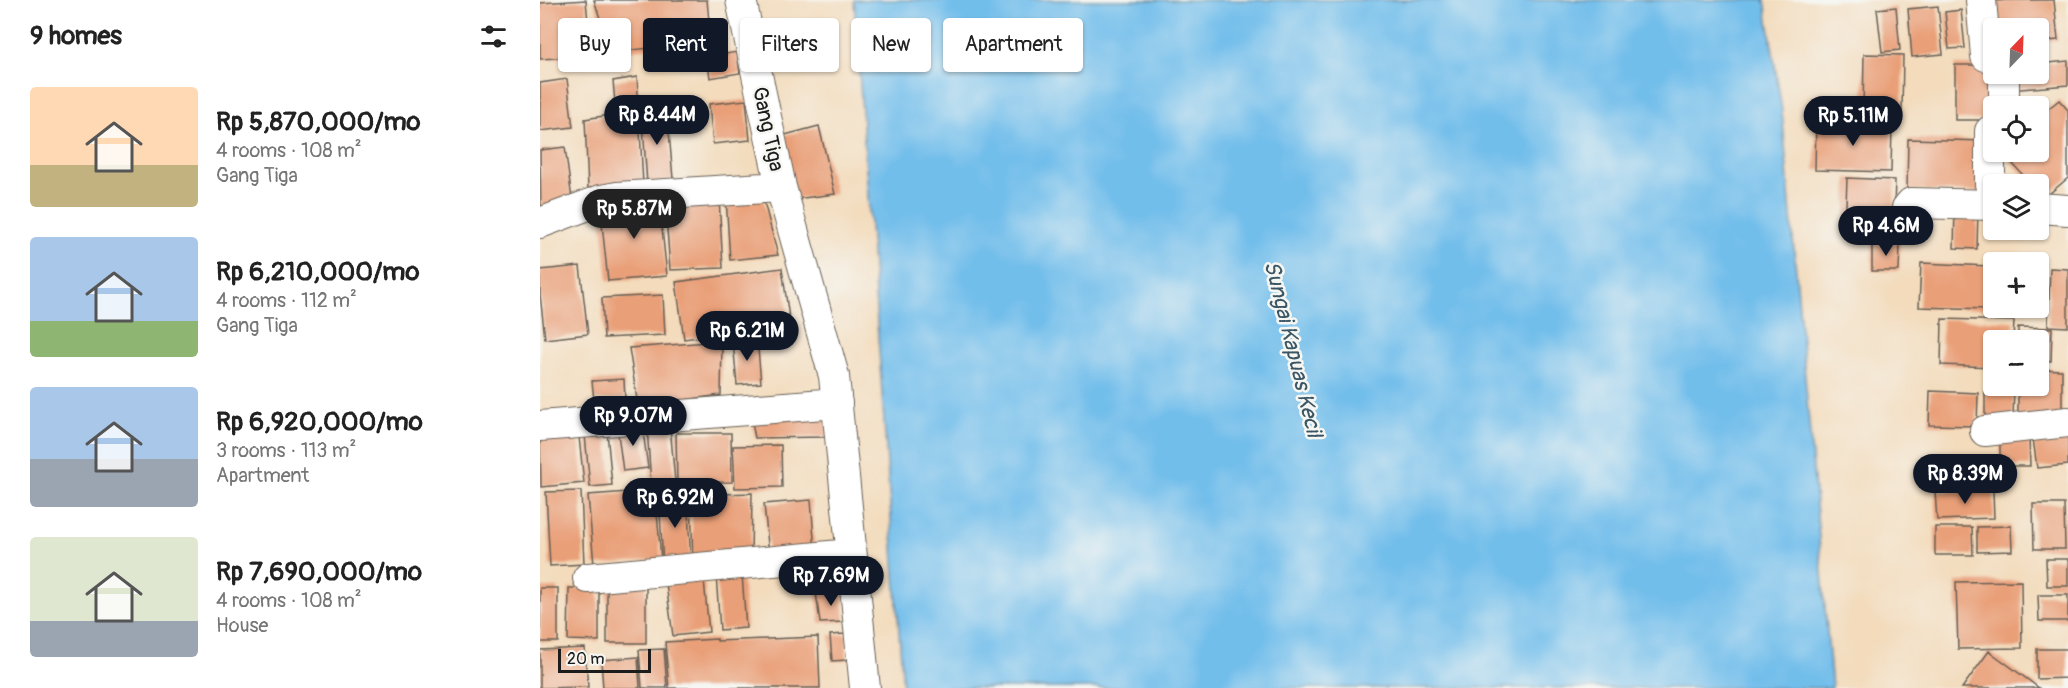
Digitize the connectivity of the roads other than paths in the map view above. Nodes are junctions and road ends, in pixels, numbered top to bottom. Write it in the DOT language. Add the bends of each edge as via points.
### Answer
graph roads {
  1 [pos="741,0"];
  2 [pos="1981,0"];
  3 [pos="1983,23"];
  4 [pos="781,188"];
  5 [pos="1983,195"];
  6 [pos="1907,208"];
  7 [pos="2049,209"];
  8 [pos="2068,210"];
  9 [pos="540,223"];
  10 [pos="837,403"];
  11 [pos="2068,422"];
  12 [pos="540,426"];
  13 [pos="1985,431"];
  14 [pos="851,554"];
  15 [pos="588,578"];
  16 [pos="865,688"];
  1 -- 4 [label="street, Gang Tiga"];
  2 -- 3 [label="street"];
  4 -- 9 [label="street" via="617,197"];
  4 -- 10 [label="street, Gang Tiga" via="834,376"];
  5 -- 6 [label="street" via="1911,203"];
  7 -- 8 [label="street"];
  10 -- 12 [label="street"];
  10 -- 14 [label="street, Gang Tiga"];
  11 -- 13 [label="street"];
  14 -- 15 [label="street"];
  14 -- 16 [label="street, Gang Tiga"];
}
